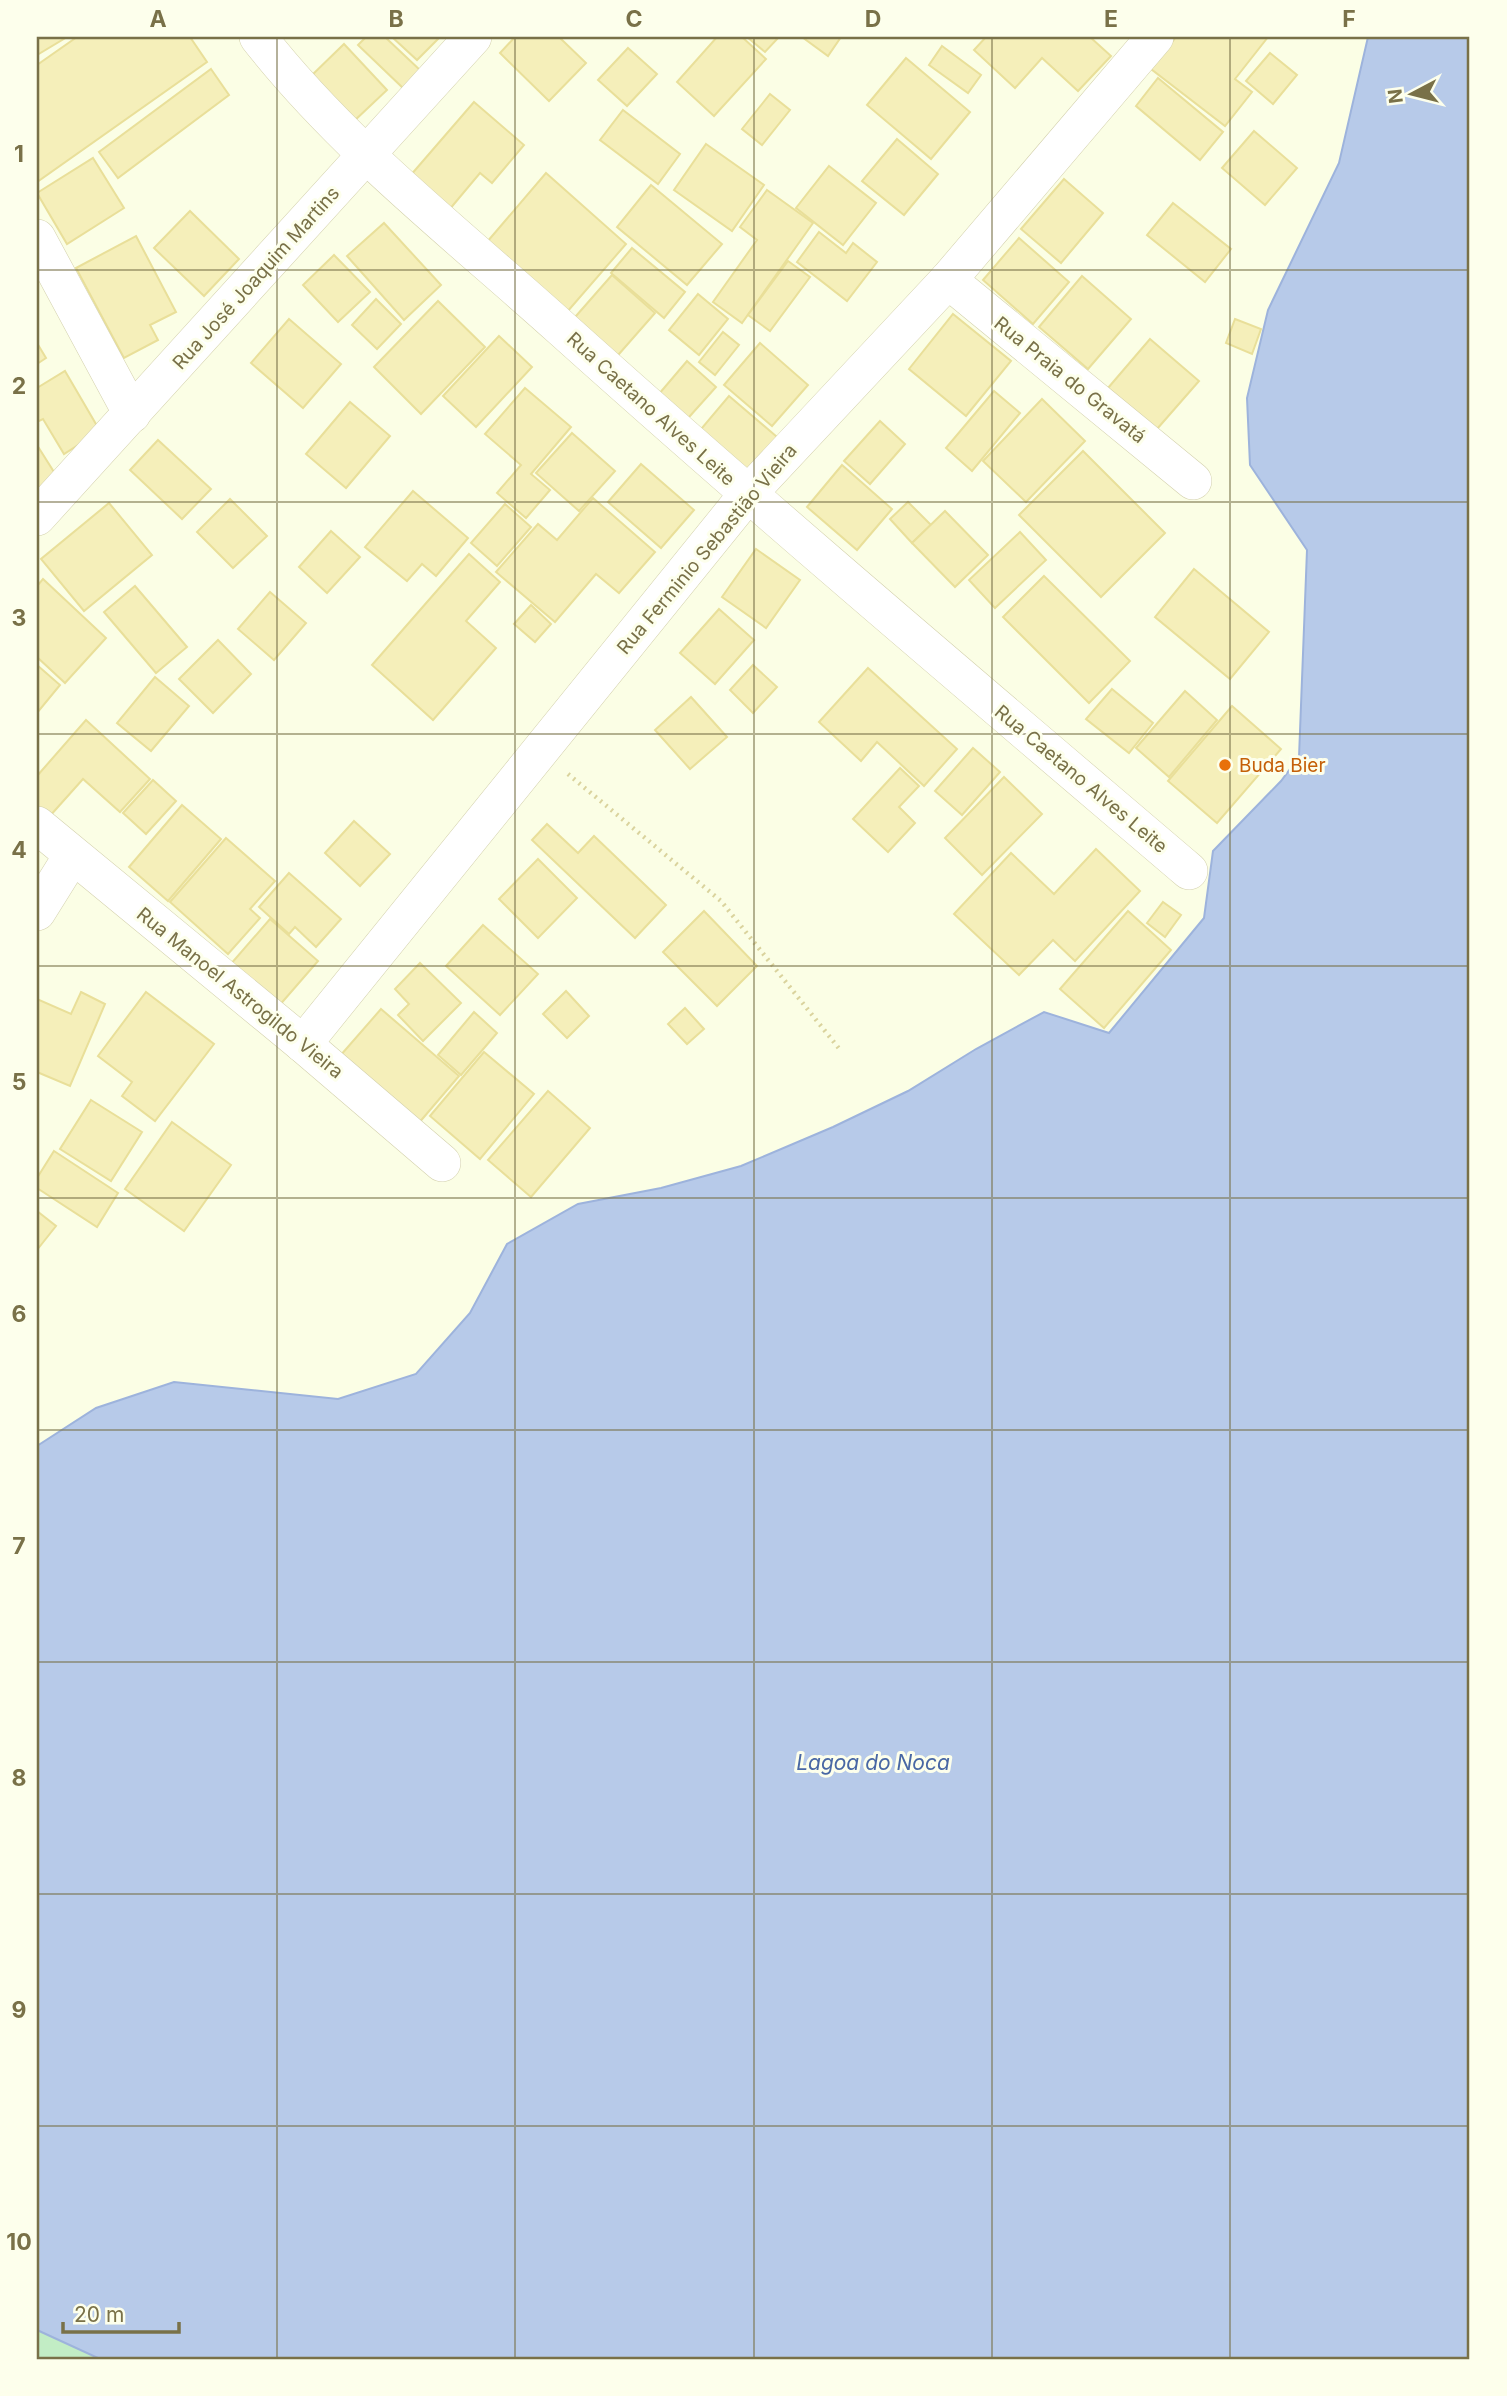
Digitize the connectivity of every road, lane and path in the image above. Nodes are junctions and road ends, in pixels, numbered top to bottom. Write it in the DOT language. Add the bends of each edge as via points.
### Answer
graph roads {
  1 [pos="258,37"];
  2 [pos="473,37"];
  3 [pos="1155,37"];
  4 [pos="368,155"];
  5 [pos="37,238"];
  6 [pos="948,280"];
  7 [pos="132,414"];
  8 [pos="1193,481"];
  9 [pos="747,495"];
  10 [pos="37,517"];
  11 [pos="541,751"];
  12 [pos="37,825"];
  13 [pos="72,856"];
  14 [pos="1189,871"];
  15 [pos="37,912"];
  16 [pos="303,1044"];
  17 [pos="841,1051"];
  18 [pos="442,1163"];
  1 -- 4 [label="street, Rua Caetano Alves Leite" via="296,86"];
  2 -- 4 [label="street, Rua José Joaquim Martins"];
  3 -- 6 [label="street, Rua Ferminio Sebastião Vieira"];
  4 -- 7 [label="street, Rua José Joaquim Martins"];
  4 -- 9 [label="street, Rua Caetano Alves Leite"];
  5 -- 7 [label="street"];
  6 -- 8 [label="street, Rua Praia do Gravatá"];
  6 -- 9 [label="street, Rua Ferminio Sebastião Vieira"];
  7 -- 10 [label="street, Rua José Joaquim Martins"];
  9 -- 11 [label="street, Rua Ferminio Sebastião Vieira"];
  9 -- 14 [label="street, Rua Caetano Alves Leite"];
  11 -- 16 [label="street, Rua Ferminio Sebastião Vieira"];
  11 -- 17 [label="path" via="721,901"];
  12 -- 13 [label="street, Rua Manoel Astrogildo Vieira"];
  13 -- 15 [label="street"];
  13 -- 16 [label="street, Rua Manoel Astrogildo Vieira"];
  16 -- 18 [label="street, Rua Manoel Astrogildo Vieira"];
}
